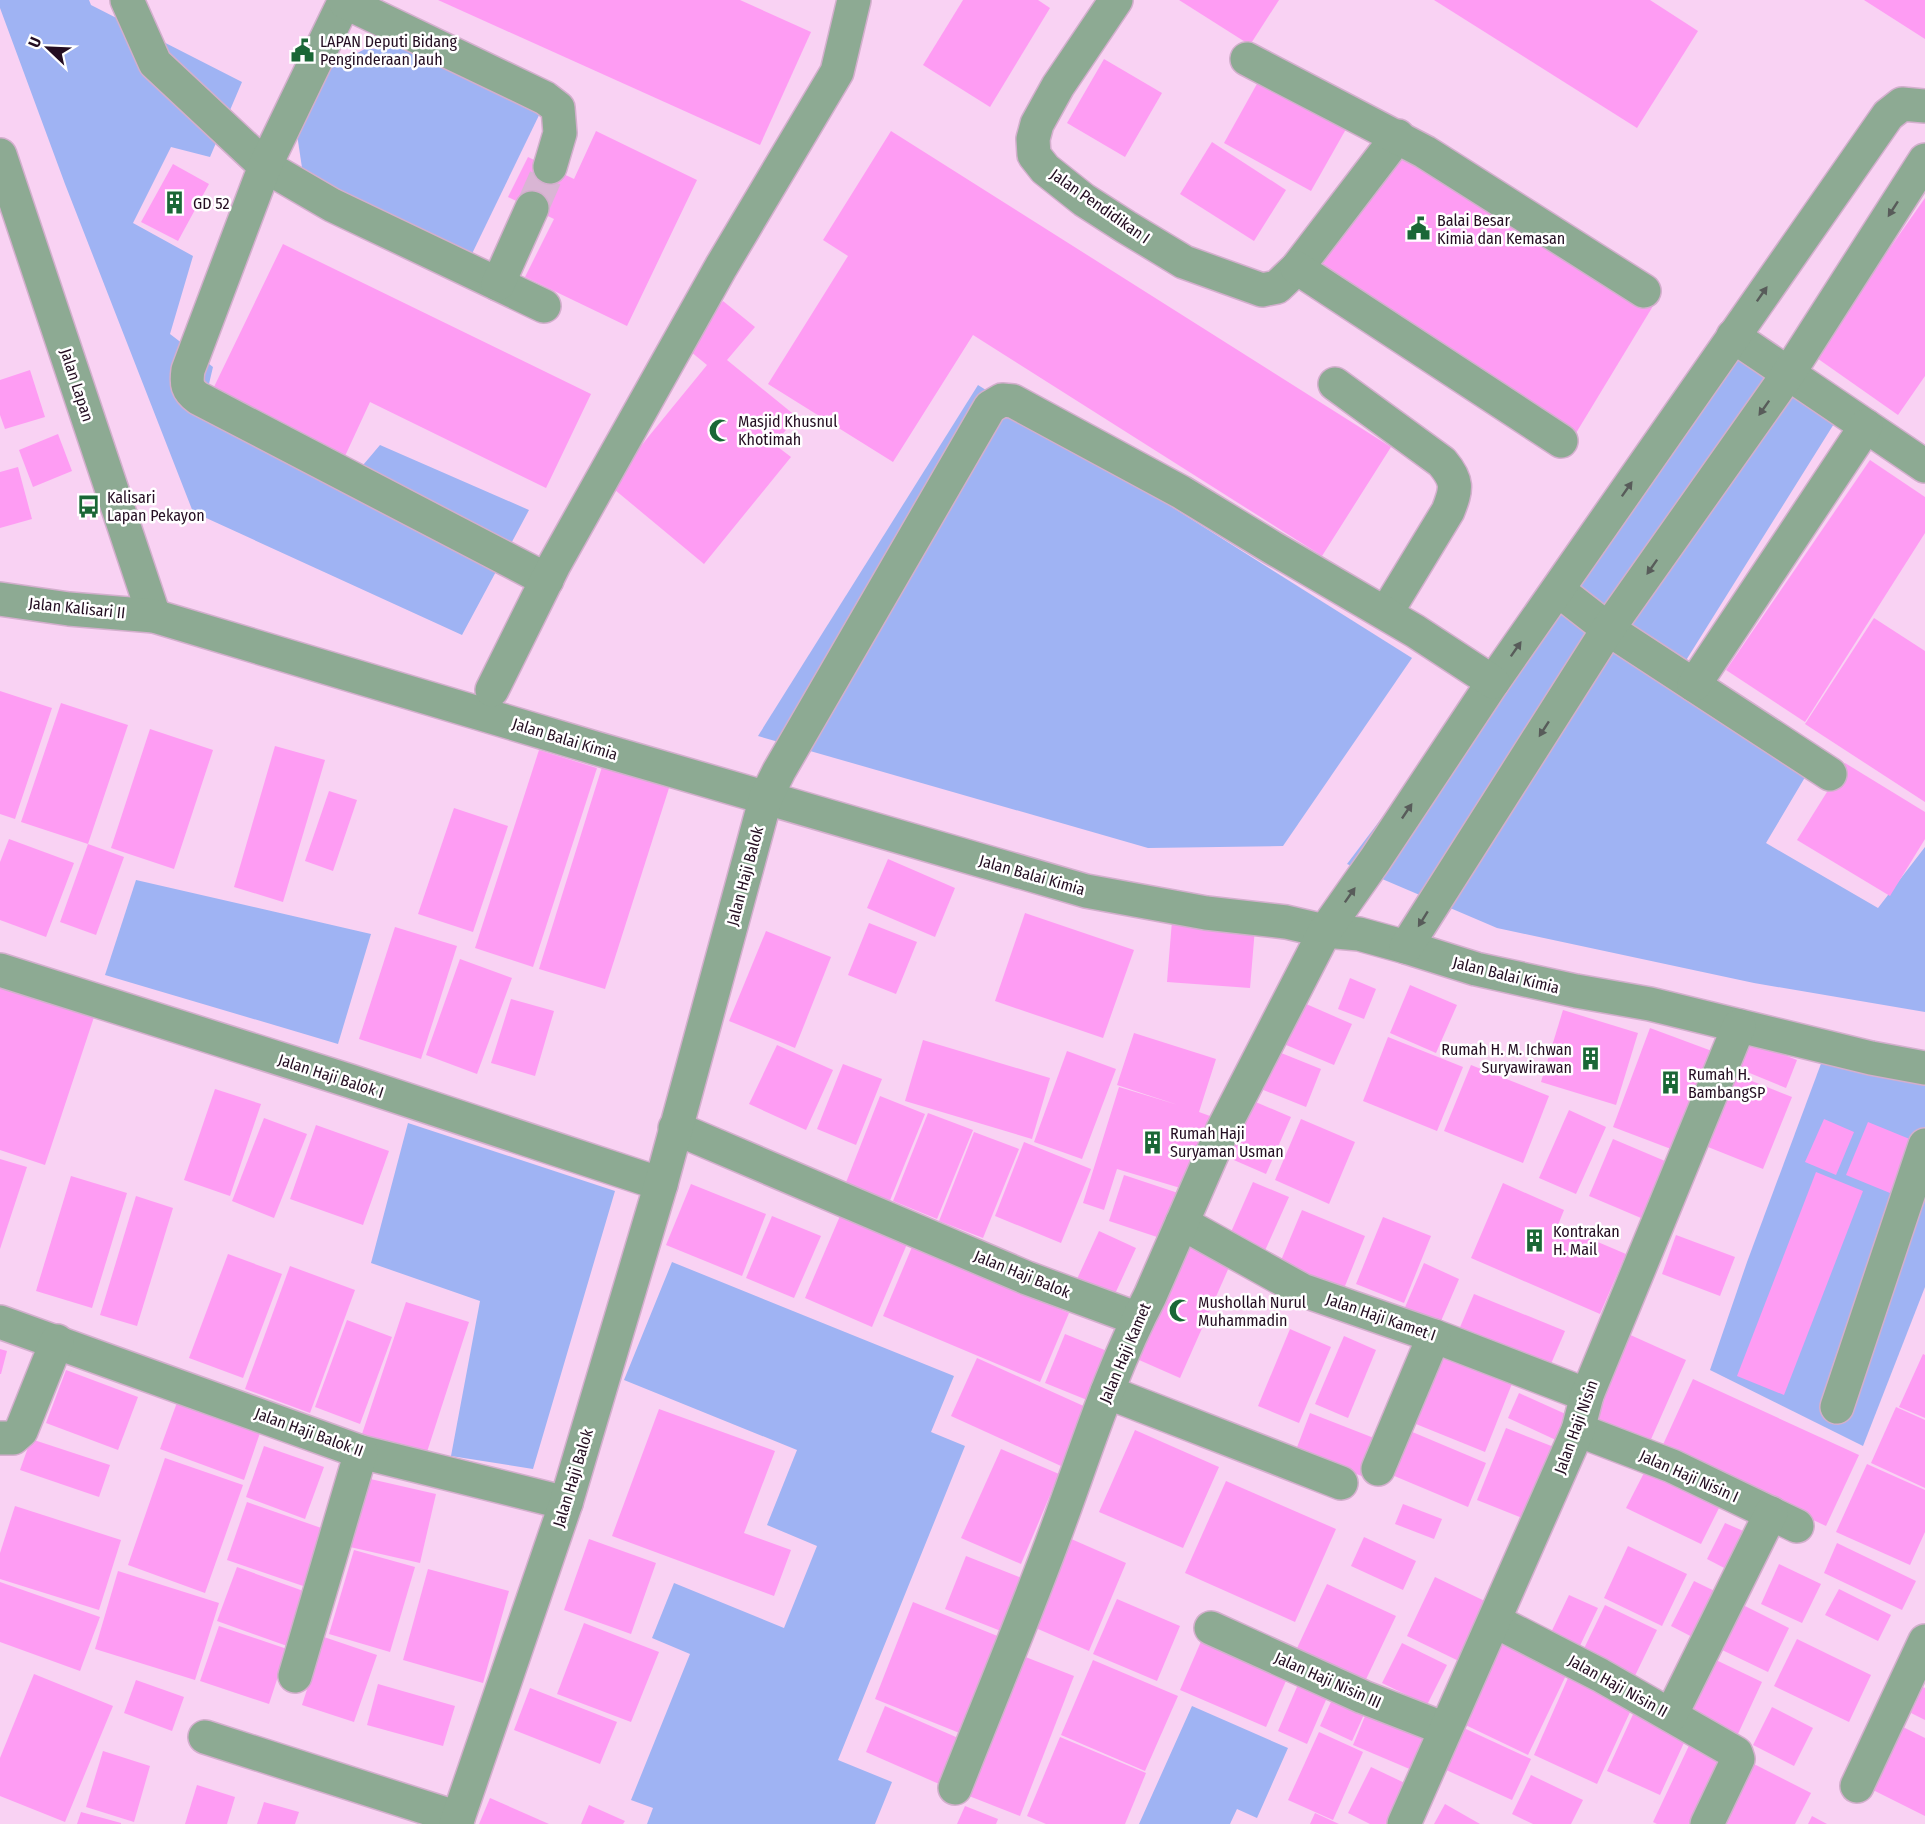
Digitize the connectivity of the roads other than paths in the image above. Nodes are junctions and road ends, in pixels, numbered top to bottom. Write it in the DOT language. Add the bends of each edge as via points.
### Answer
graph roads {
  1 [pos="128,0"];
  2 [pos="854,0"];
  3 [pos="1116,0"];
  4 [pos="345,1"];
  5 [pos="1247,59"];
  6 [pos="1925,106"];
  7 [pos="1398,136"];
  8 [pos="0,155"];
  9 [pos="1925,160"];
  10 [pos="265,166"];
  11 [pos="550,167"];
  12 [pos="532,208"];
  13 [pos="1297,268"];
  14 [pos="498,284"];
  15 [pos="1644,291"];
  16 [pos="544,306"];
  17 [pos="1733,336"];
  18 [pos="1788,374"];
  19 [pos="1335,384"];
  20 [pos="1866,426"];
  21 [pos="1561,441"];
  22 [pos="1925,466"];
  23 [pos="547,580"];
  24 [pos="1558,590"];
  25 [pos="0,599"];
  26 [pos="1386,613"];
  27 [pos="154,616"];
  28 [pos="1608,629"];
  29 [pos="1494,682"];
  30 [pos="1694,685"];
  31 [pos="492,690"];
  32 [pos="1830,774"];
  33 [pos="766,797"];
  34 [pos="1325,931"];
  35 [pos="1406,947"];
  36 [pos="0,970"];
  37 [pos="1739,1026"];
  38 [pos="1925,1068"];
  39 [pos="675,1128"];
  40 [pos="1925,1145"];
  41 [pos="662,1184"];
  42 [pos="1182,1223"];
  43 [pos="1138,1319"];
  44 [pos="0,1322"];
  45 [pos="1434,1336"];
  46 [pos="57,1341"];
  47 [pos="1107,1392"];
  48 [pos="1587,1395"];
  49 [pos="1837,1407"];
  50 [pos="1578,1430"];
  51 [pos="0,1438"];
  52 [pos="361,1452"];
  53 [pos="1378,1468"];
  54 [pos="1341,1483"];
  55 [pos="566,1503"];
  56 [pos="1495,1621"];
  57 [pos="1211,1628"];
  58 [pos="1921,1660"];
  59 [pos="295,1676"];
  60 [pos="1671,1715"];
  61 [pos="1445,1729"];
  62 [pos="205,1737"];
  63 [pos="1857,1786"];
  64 [pos="955,1788"];
  65 [pos="457,1821"];
  66 [pos="1404,1824"];
  67 [pos="1707,1824"];
  1 -- 10 [label="street" via="155,63"];
  2 -- 23 [label="street" via="837,72 721,267"];
  3 -- 13 [label="street, Jalan Pendidikan I" via="1037,124 1034,155 1084,200 1184,262 1262,290 1277,287"];
  4 -- 10 [label="street"];
  4 -- 11 [label="street" via="545,98 558,108 560,133"];
  5 -- 7 [label="street"];
  17 -- 6 [label="street, Jalan Haji Kamet, one-way" via="1888,115 1902,104"];
  7 -- 13 [label="street"];
  7 -- 15 [label="street"];
  8 -- 27 [label="street, Jalan Lapan"];
  9 -- 18 [label="street, one-way"];
  10 -- 14 [label="street" via="332,205"];
  10 -- 23 [label="street" via="188,370 191,393"];
  12 -- 14 [label="street"];
  13 -- 21 [label="street"];
  14 -- 16 [label="street"];
  17 -- 18 [label="street"];
  24 -- 17 [label="street, Jalan Haji Kamet, one-way"];
  18 -- 20 [label="street"];
  18 -- 28 [label="street, one-way"];
  19 -- 26 [label="street" via="1442,462 1454,476 1454,494 1448,511"];
  20 -- 22 [label="street"];
  20 -- 30 [label="street"];
  23 -- 31 [label="street"];
  24 -- 28 [label="street"];
  29 -- 24 [label="street, Jalan Haji Kamet, one-way"];
  25 -- 27 [label="street, Jalan Kalisari II"];
  26 -- 29 [label="street"];
  26 -- 33 [label="street, Jalan Haji Balok" via="1126,461 1013,401 998,401 990,407"];
  27 -- 33 [label="street, Jalan Balai Kimia"];
  28 -- 30 [label="street"];
  28 -- 35 [label="street, one-way"];
  34 -- 29 [label="street, Jalan Haji Kamet, one-way"];
  30 -- 32 [label="street"];
  33 -- 34 [label="street, Jalan Balai Kimia" via="1086,891"];
  33 -- 39 [label="street, Jalan Haji Balok"];
  34 -- 35 [label="street, Jalan Balai Kimia" via="1359,934"];
  34 -- 42 [label="street, Jalan Haji Kamet" via="1223,1129"];
  35 -- 37 [label="street, Jalan Balai Kimia" via="1476,969"];
  36 -- 41 [label="street, Jalan Haji Balok I"];
  37 -- 38 [label="street, Jalan Balai Kimia"];
  37 -- 48 [label="street, Jalan Haji Nisin"];
  39 -- 41 [label="street, Jalan Haji Balok"];
  39 -- 43 [label="street, Jalan Haji Balok" via="1027,1278"];
  40 -- 49 [label="street"];
  41 -- 55 [label="street, Jalan Haji Balok"];
  42 -- 43 [label="street, Jalan Haji Kamet"];
  42 -- 45 [label="street, Jalan Haji Kamet I" via="1302,1290"];
  43 -- 47 [label="street, Jalan Haji Kamet"];
  44 -- 46 [label="street, Jalan Haji Balok II"];
  45 -- 48 [label="street, Jalan Haji Kamet I"];
  45 -- 53 [label="street"];
  46 -- 51 [label="street" via="21,1431 13,1438"];
  46 -- 52 [label="street, Jalan Haji Balok II"];
  47 -- 54 [label="street"];
  47 -- 64 [label="street, Jalan Haji Kamet"];
  48 -- 50 [label="street, Jalan Haji Nisin"];
  50 -- 56 [label="street, Jalan Haji Nisin"];
  50 -- 60 [label="street, Jalan Haji Nisin I" via="1672,1466 1784,1519"];
  52 -- 55 [label="street, Jalan Haji Balok II"];
  52 -- 59 [label="street"];
  55 -- 65 [label="street, Jalan Haji Balok"];
  56 -- 60 [label="street, Jalan Haji Nisin II"];
  56 -- 61 [label="street, Jalan Haji Nisin"];
  57 -- 61 [label="street, Jalan Haji Nisin III"];
  58 -- 63 [label="street"];
  60 -- 67 [label="street, Jalan Haji Nisin II" via="1738,1755"];
  61 -- 66 [label="street, Jalan Haji Nisin"];
  62 -- 65 [label="street"];
}
